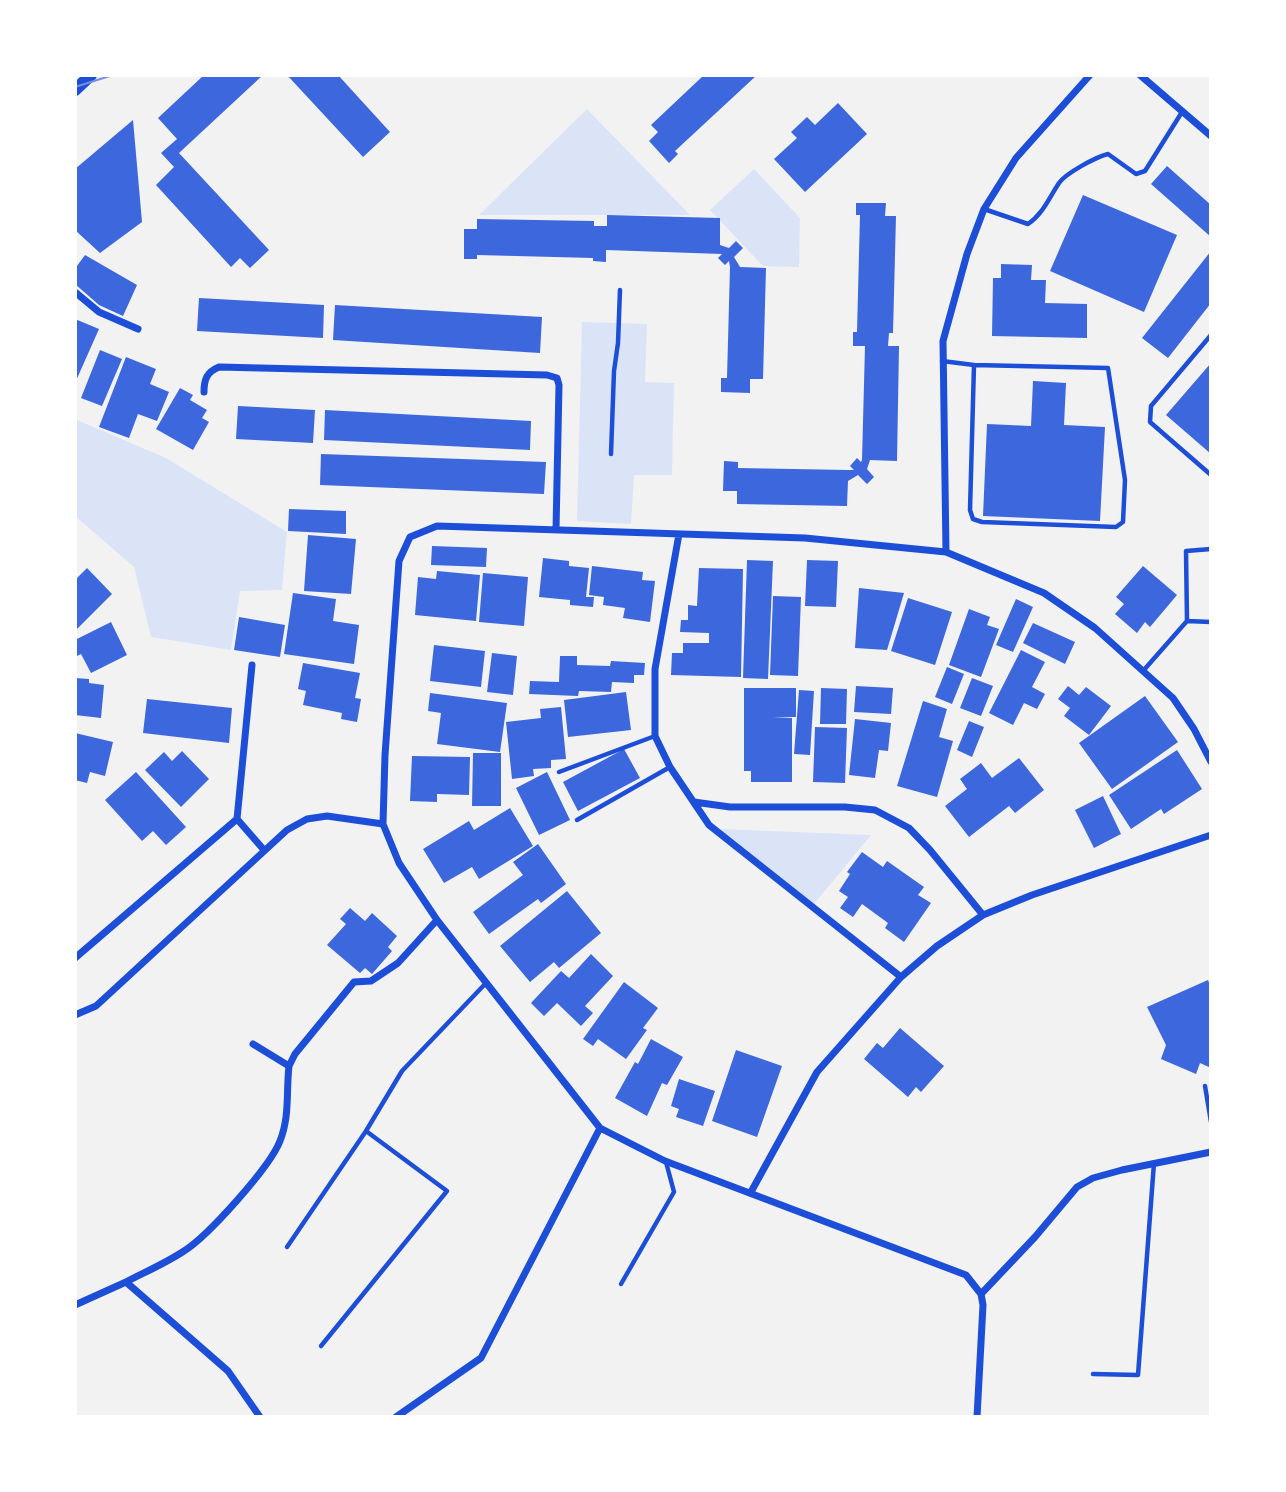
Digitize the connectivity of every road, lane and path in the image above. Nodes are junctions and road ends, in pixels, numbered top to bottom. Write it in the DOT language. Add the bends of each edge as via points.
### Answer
graph roads {
  1 [pos="91,75"];
  2 [pos="1090,75"];
  3 [pos="1140,75"];
  4 [pos="75,90"];
  5 [pos="1182,112"];
  6 [pos="1210,133"];
  7 [pos="984,209"];
  8 [pos="620,290"];
  9 [pos="75,292"];
  10 [pos="138,329"];
  11 [pos="1211,335"];
  12 [pos="942,361"];
  13 [pos="974,365"];
  14 [pos="204,392"];
  15 [pos="611,454"];
  16 [pos="1211,475"];
  17 [pos="556,530"];
  18 [pos="679,534"];
  19 [pos="1211,549"];
  20 [pos="946,552"];
  21 [pos="1187,621"];
  22 [pos="1211,622"];
  23 [pos="252,665"];
  24 [pos="1143,671"];
  25 [pos="654,736"];
  26 [pos="1211,762"];
  27 [pos="670,767"];
  28 [pos="559,772"];
  29 [pos="694,802"];
  30 [pos="237,819"];
  31 [pos="577,820"];
  32 [pos="383,824"];
  33 [pos="1211,835"];
  34 [pos="264,850"];
  35 [pos="983,915"];
  36 [pos="437,920"];
  37 [pos="75,958"];
  38 [pos="901,976"];
  39 [pos="486,983"];
  40 [pos="75,1015"];
  41 [pos="253,1044"];
  42 [pos="289,1066"];
  43 [pos="1205,1086"];
  44 [pos="1211,1122"];
  45 [pos="600,1128"];
  46 [pos="366,1131"];
  47 [pos="1211,1152"];
  48 [pos="665,1161"];
  49 [pos="1154,1163"];
  50 [pos="751,1192"];
  51 [pos="288,1247"];
  52 [pos="127,1282"];
  53 [pos="621,1284"];
  54 [pos="981,1294"];
  55 [pos="75,1305"];
  56 [pos="320,1346"];
  57 [pos="1093,1374"];
  58 [pos="260,1417"];
  59 [pos="396,1417"];
  60 [pos="977,1417"];
  1 -- 4 [label="main road"];
  2 -- 7 [label="street" via="1023,149"];
  3 -- 5 [label="street"];
  5 -- 6 [label="street"];
  5 -- 7 [label="lane" via="1145,171 1136,174 1108,154 1062,180 1028,224"];
  7 -- 12 [label="street" via="967,254 943,341"];
  8 -- 15 [label="lane"];
  9 -- 10 [label="street" via="99,312"];
  11 -- 16 [label="lane" via="1151,406 1150,422"];
  12 -- 13 [label="lane"];
  12 -- 20 [label="street"];
  13 -- 13 [label="lane" via="970,510 974,519 1116,527 1124,522 1125,480 1108,369"];
  14 -- 17 [label="street" via="208,374 219,367 556,378"];
  17 -- 18 [label="street"];
  17 -- 32 [label="street" via="436,526 410,537 399,561"];
  18 -- 20 [label="street" via="805,538"];
  18 -- 25 [label="street" via="655,669"];
  19 -- 21 [label="lane" via="1186,551"];
  20 -- 24 [label="street" via="1044,593 1095,628"];
  21 -- 22 [label="lane"];
  21 -- 24 [label="lane"];
  23 -- 30 [label="street"];
  24 -- 26 [label="street" via="1173,698"];
  25 -- 27 [label="street"];
  25 -- 28 [label="lane"];
  27 -- 29 [label="street"];
  27 -- 31 [label="lane"];
  29 -- 35 [label="street" via="875,810 909,828"];
  29 -- 38 [label="street" via="709,825"];
  30 -- 34 [label="street"];
  30 -- 37 [label="street"];
  32 -- 34 [label="street" via="327,816 307,819"];
  32 -- 36 [label="street" via="399,863"];
  33 -- 35 [label="street"];
  34 -- 40 [label="street" via="96,1006"];
  35 -- 38 [label="street"];
  36 -- 39 [label="street"];
  36 -- 42 [label="street" via="398,963 371,981 354,982"];
  38 -- 50 [label="street" via="817,1072"];
  39 -- 45 [label="street"];
  39 -- 46 [label="lane" via="402,1071"];
  41 -- 42 [label="street"];
  42 -- 52 [label="street" via="288,1112 279,1143 260,1170 230,1209 186,1250"];
  43 -- 44 [label="lane"];
  45 -- 48 [label="street"];
  45 -- 59 [label="street" via="481,1358"];
  46 -- 51 [label="lane"];
  46 -- 56 [label="lane" via="447,1191"];
  47 -- 49 [label="street"];
  48 -- 50 [label="street"];
  48 -- 53 [label="lane" via="674,1192"];
  49 -- 54 [label="street" via="1077,1186"];
  49 -- 57 [label="lane" via="1138,1375"];
  50 -- 54 [label="street" via="959,1271"];
  52 -- 55 [label="street"];
  52 -- 58 [label="street" via="228,1371"];
  54 -- 60 [label="street"];
}
